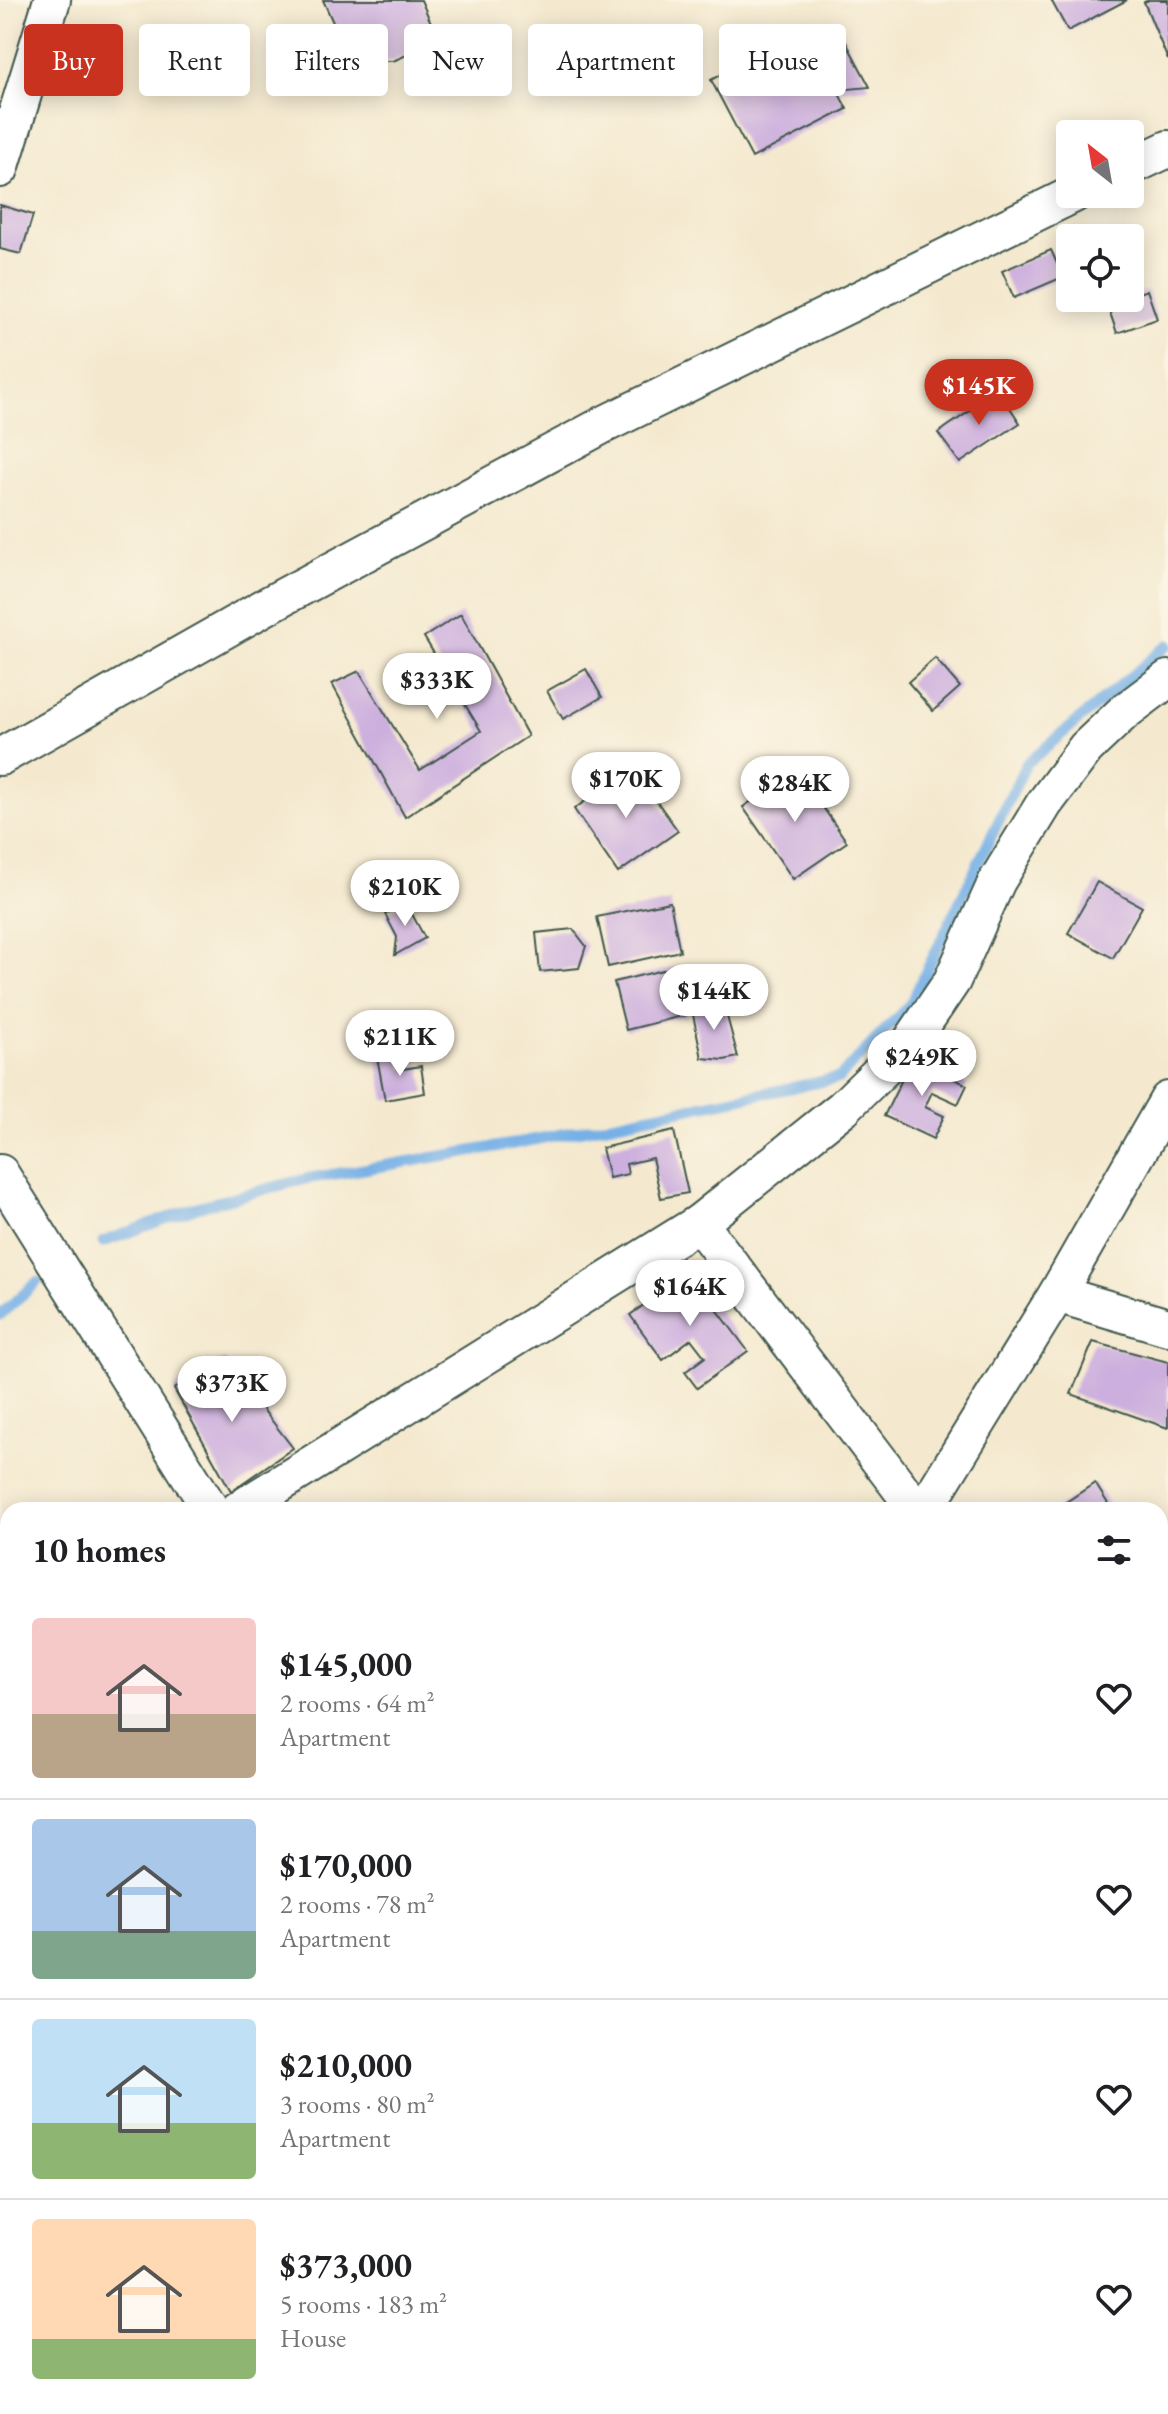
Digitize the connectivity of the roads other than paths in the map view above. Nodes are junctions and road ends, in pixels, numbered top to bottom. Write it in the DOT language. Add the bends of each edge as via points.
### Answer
graph roads {
  1 [pos="52,0"];
  2 [pos="1168,149"];
  3 [pos="1144,160"];
  4 [pos="0,169"];
  5 [pos="1056,203"];
  6 [pos="1168,679"];
  7 [pos="0,757"];
  8 [pos="1168,1100"];
  9 [pos="0,1173"];
  10 [pos="699,1223"];
  11 [pos="1057,1294"];
  12 [pos="1168,1327"];
  13 [pos="206,1502"];
  14 [pos="251,1502"];
  15 [pos="911,1502"];
  16 [pos="929,1502"];
  1 -- 4 [label="street"];
  2 -- 3 [label="street"];
  5 -- 7 [label="street" via="589,433"];
  6 -- 10 [label="street" via="1086,748 1044,804 997,881 952,981 910,1043 843,1108"];
  8 -- 11 [label="street"];
  9 -- 13 [label="street"];
  10 -- 14 [label="street"];
  10 -- 15 [label="street"];
  11 -- 12 [label="street"];
  11 -- 16 [label="street"];
}
